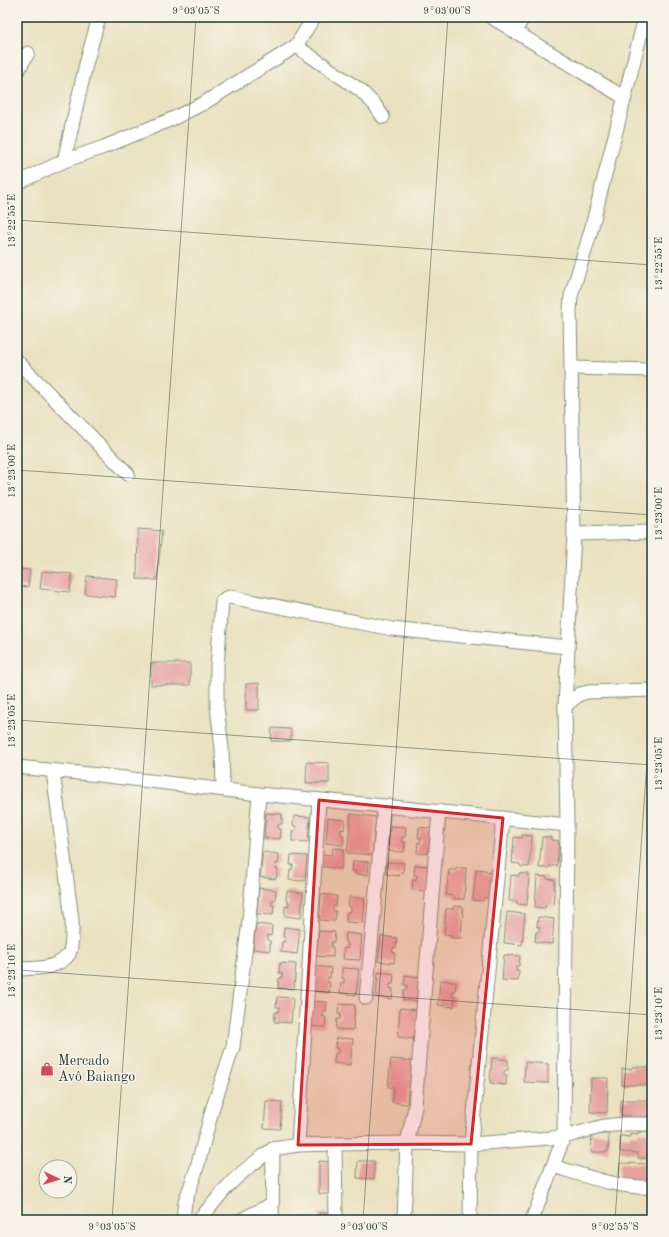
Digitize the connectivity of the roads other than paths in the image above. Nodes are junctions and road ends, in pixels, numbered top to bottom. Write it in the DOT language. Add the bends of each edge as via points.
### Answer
graph roads {
  1 [pos="99,17"];
  2 [pos="314,17"];
  3 [pos="491,17"];
  4 [pos="523,17"];
  5 [pos="645,17"];
  6 [pos="515,32"];
  7 [pos="296,46"];
  8 [pos="28,53"];
  9 [pos="17,72"];
  10 [pos="625,98"];
  11 [pos="383,117"];
  12 [pos="64,161"];
  13 [pos="17,183"];
  14 [pos="17,360"];
  15 [pos="571,368"];
  16 [pos="652,370"];
  17 [pos="128,474"];
  18 [pos="652,532"];
  19 [pos="574,534"];
  20 [pos="568,647"];
  21 [pos="652,690"];
  22 [pos="565,706"];
  23 [pos="17,767"];
  24 [pos="54,771"];
  25 [pos="223,789"];
  26 [pos="259,794"];
  27 [pos="320,800"];
  28 [pos="384,806"];
  29 [pos="439,811"];
  30 [pos="503,818"];
  31 [pos="566,825"];
  32 [pos="17,970"];
  33 [pos="366,998"];
  34 [pos="652,1124"];
  35 [pos="564,1137"];
  36 [pos="407,1143"];
  37 [pos="335,1144"];
  38 [pos="471,1144"];
  39 [pos="298,1145"];
  40 [pos="273,1149"];
  41 [pos="553,1166"];
  42 [pos="652,1187"];
  43 [pos="272,1204"];
  44 [pos="183,1220"];
  45 [pos="198,1220"];
  46 [pos="241,1220"];
  47 [pos="272,1220"];
  48 [pos="336,1220"];
  49 [pos="404,1220"];
  50 [pos="470,1220"];
  51 [pos="532,1220"];
  1 -- 12 [label="street"];
  2 -- 7 [label="street"];
  3 -- 6 [label="street"];
  4 -- 6 [label="street"];
  5 -- 10 [label="street"];
  6 -- 10 [label="street"];
  7 -- 11 [label="street" via="360,90"];
  7 -- 12 [label="street" via="204,103 172,119"];
  8 -- 9 [label="street"];
  10 -- 15 [label="street" via="590,234 571,296"];
  12 -- 13 [label="street"];
  14 -- 17 [label="street"];
  15 -- 16 [label="street"];
  15 -- 19 [label="street"];
  18 -- 19 [label="street"];
  19 -- 20 [label="street"];
  20 -- 22 [label="street"];
  20 -- 25 [label="street" via="392,629 226,598 222,601 217,667"];
  21 -- 22 [label="street" via="588,692 580,694"];
  22 -- 31 [label="street"];
  23 -- 24 [label="street"];
  24 -- 25 [label="street"];
  24 -- 32 [label="street" via="72,937 69,953 58,964"];
  25 -- 26 [label="street"];
  26 -- 27 [label="street"];
  26 -- 44 [label="street" via="249,921 233,1047 185,1202"];
  27 -- 28 [label="street"];
  27 -- 39 [label="street"];
  28 -- 29 [label="street"];
  28 -- 33 [label="street"];
  29 -- 30 [label="street"];
  29 -- 36 [label="street" via="416,1107"];
  30 -- 31 [label="street"];
  30 -- 38 [label="street"];
  31 -- 35 [label="street"];
  34 -- 35 [label="street" via="604,1126"];
  35 -- 38 [label="street"];
  35 -- 41 [label="street"];
  36 -- 37 [label="street"];
  36 -- 38 [label="street"];
  36 -- 49 [label="street"];
  37 -- 39 [label="street"];
  37 -- 48 [label="street"];
  38 -- 50 [label="street"];
  39 -- 40 [label="street"];
  40 -- 43 [label="street"];
  40 -- 45 [label="street" via="248,1167"];
  41 -- 42 [label="street" via="620,1184 641,1188"];
  41 -- 51 [label="street"];
  43 -- 46 [label="street"];
  43 -- 47 [label="street"];
}
